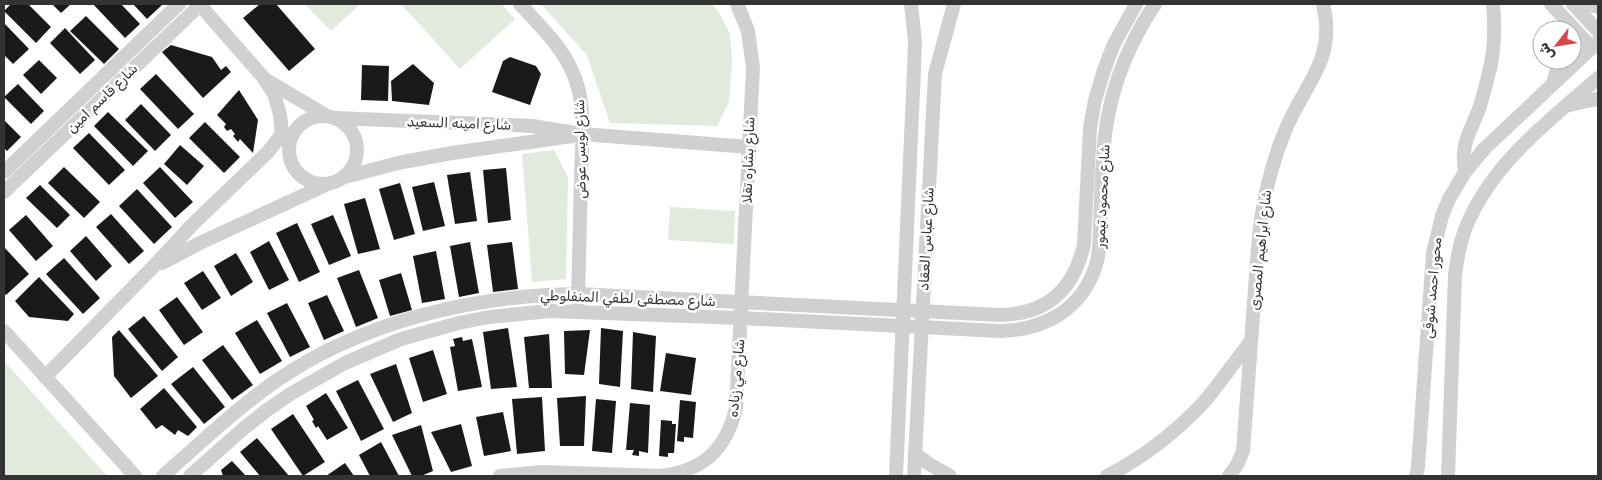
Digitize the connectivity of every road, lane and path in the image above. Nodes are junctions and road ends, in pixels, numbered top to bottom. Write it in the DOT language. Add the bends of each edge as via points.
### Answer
graph roads {
  1 [pos="178,4"];
  2 [pos="200,4"];
  3 [pos="520,4"];
  4 [pos="737,4"];
  5 [pos="911,4"];
  6 [pos="954,4"];
  7 [pos="1136,4"];
  8 [pos="1155,4"];
  9 [pos="1323,4"];
  10 [pos="1493,4"];
  11 [pos="1573,4"];
  12 [pos="1582,4"];
  13 [pos="1554,7"];
  14 [pos="1598,7"];
  15 [pos="1558,20"];
  16 [pos="1598,31"];
  17 [pos="1595,45"];
  18 [pos="1557,70"];
  19 [pos="263,77"];
  20 [pos="1598,78"];
  21 [pos="1552,85"];
  22 [pos="1598,99"];
  23 [pos="1567,106"];
  24 [pos="331,117"];
  25 [pos="296,130"];
  26 [pos="282,134"];
  27 [pos="582,134"];
  28 [pos="748,147"];
  29 [pos="290,148"];
  30 [pos="4,172"];
  31 [pos="1088,172"];
  32 [pos="1465,172"];
  33 [pos="1103,173"];
  34 [pos="344,177"];
  35 [pos="329,184"];
  36 [pos="4,192"];
  37 [pos="152,268"];
  38 [pos="578,294"];
  39 [pos="742,302"];
  40 [pos="904,310"];
  41 [pos="922,310"];
  42 [pos="578,312"];
  43 [pos="741,318"];
  44 [pos="903,326"];
  45 [pos="922,326"];
  46 [pos="4,331"];
  47 [pos="1251,341"];
  48 [pos="45,377"];
  49 [pos="915,454"];
  50 [pos="135,476"];
  51 [pos="163,476"];
  52 [pos="190,476"];
  53 [pos="500,476"];
  54 [pos="896,476"];
  55 [pos="914,476"];
  56 [pos="950,476"];
  57 [pos="1107,476"];
  58 [pos="1229,476"];
  59 [pos="1416,476"];
  60 [pos="1448,476"];
  1 -- 30 [label="street, شارع قاسم امين"];
  2 -- 19 [label="street"];
  2 -- 36 [label="street, شارع قاسم امين"];
  3 -- 27 [label="street, شارع لويس عوض" via="567,61 581,101"];
  4 -- 28 [label="street, شارع بشاره تقلا" via="752,50"];
  5 -- 40 [label="street, شارع عباس العقاد" via="915,42"];
  6 -- 41 [label="street, شارع عباس العقاد" via="935,74"];
  7 -- 31 [label="street, شارع محمود تيمور" via="1117,38 1095,100"];
  8 -- 33 [label="street, شارع محمود تيمور" via="1129,49 1117,81 1107,122"];
  9 -- 47 [label="street, شارع ابراهيم المصرى" via="1326,40 1322,61 1286,129 1266,189 1258,235"];
  10 -- 32 [label="street" via="1494,39 1489,74 1480,107 1466,137 1463,154"];
  11 -- 16 [label="street"];
  12 -- 14 [label="street"];
  13 -- 15 [label="street"];
  13 -- 17 [label="street"];
  17 -- 21 [label="street, محور احمد شوقى"];
  18 -- 21 [label="street"];
  19 -- 24 [label="street"];
  19 -- 26 [label="street" via="274,94"];
  20 -- 23 [label="street, محور احمد شوقى"];
  21 -- 32 [label="street, محور احمد شوقى" via="1485,148"];
  22 -- 23 [label="street"];
  23 -- 60 [label="street, محور احمد شوقى" via="1502,166 1475,206 1458,251"];
  24 -- 25 [label="street" via="310,119"];
  24 -- 27 [label="street, شارع امينه السعيد" via="532,126"];
  24 -- 34 [label="street" via="350,128 357,145 355,163"];
  25 -- 26 [label="street"];
  25 -- 29 [label="street"];
  26 -- 29 [label="street"];
  26 -- 37 [label="street"];
  27 -- 28 [label="street, شارع امينه السعيد"];
  27 -- 34 [label="street, شارع امينه السعيد" via="452,153"];
  27 -- 38 [label="street, شارع لويس عوض"];
  28 -- 39 [label="street, شارع بشاره تقلا"];
  29 -- 35 [label="street" via="293,165 298,172 312,182"];
  31 -- 33 [label="street"];
  31 -- 41 [label="street, شارع محمود تيمور" via="1081,259 1067,286 1056,297 1030,312 1015,315"];
  32 -- 59 [label="street, محور احمد شوقى" via="1449,198 1435,244"];
  33 -- 45 [label="street, شارع محمود تيمور" via="1100,248 1096,266 1079,297 1067,309 1044,323 1018,330"];
  34 -- 35 [label="street"];
  35 -- 37 [label="street"];
  37 -- 48 [label="street"];
  38 -- 39 [label="street, شارع مصطفى لطفي المنفلوطي"];
  38 -- 42 [label="street, شارع لويس عوض"];
  38 -- 51 [label="street, شارع مصطفى لطفي المنفلوطي" via="476,303 374,331 306,362 274,382 244,404"];
  39 -- 40 [label="street, شارع مصطفى لطفي المنفلوطي"];
  39 -- 43 [label="street, شارع بشاره تقلا"];
  40 -- 41 [label="street, شارع محمود تيمور"];
  40 -- 44 [label="street, شارع عباس العقاد"];
  41 -- 45 [label="street, شارع عباس العقاد"];
  42 -- 43 [label="street, شارع مصطفى لطفي المنفلوطي"];
  42 -- 52 [label="street, شارع مصطفى لطفي المنفلوطي" via="550,311 482,319 430,330 372,350 292,393 243,429"];
  43 -- 44 [label="street, شارع مصطفى لطفي المنفلوطي"];
  43 -- 53 [label="street, شارع مي زياده" via="736,408 732,424 726,438 705,461 691,469 660,476 542,472"];
  44 -- 45 [label="street, شارع محمود تيمور"];
  44 -- 54 [label="street, شارع عباس العقاد"];
  45 -- 49 [label="street, شارع عباس العقاد"];
  46 -- 48 [label="street"];
  47 -- 57 [label="street" via="1203,402 1175,429 1145,453"];
  47 -- 58 [label="street, شارع ابراهيم المصرى" via="1243,451"];
  48 -- 50 [label="street"];
  49 -- 55 [label="street, شارع عباس العقاد"];
  49 -- 56 [label="street"];
}
